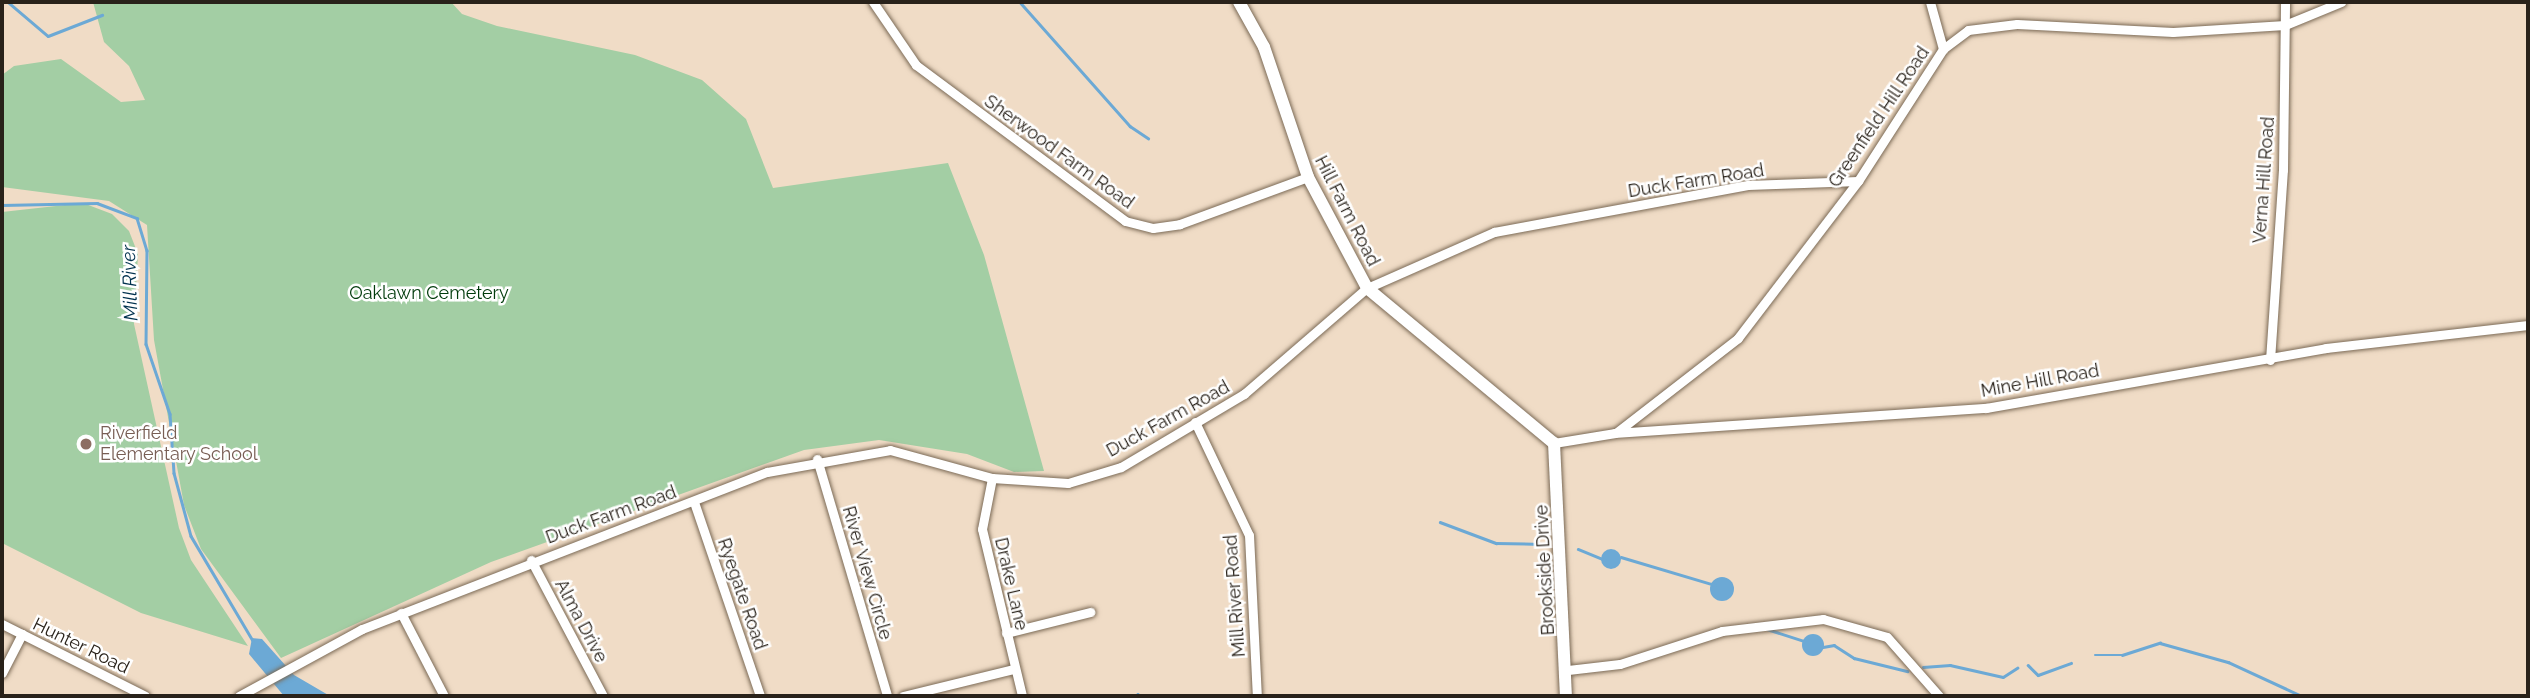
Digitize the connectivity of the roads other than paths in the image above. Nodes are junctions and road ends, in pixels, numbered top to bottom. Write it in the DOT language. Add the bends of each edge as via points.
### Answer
graph roads {
  1 [pos="873,2"];
  2 [pos="1239,2"];
  3 [pos="1930,2"];
  4 [pos="2285,2"];
  5 [pos="2341,2"];
  6 [pos="2285,25"];
  7 [pos="1943,49"];
  8 [pos="1308,177"];
  9 [pos="1858,181"];
  10 [pos="1367,288"];
  11 [pos="2528,325"];
  12 [pos="2270,360"];
  13 [pos="1195,422"];
  14 [pos="1615,433"];
  15 [pos="1554,443"];
  16 [pos="817,459"];
  17 [pos="992,478"];
  18 [pos="694,502"];
  19 [pos="531,560"];
  20 [pos="1090,612"];
  21 [pos="401,613"];
  22 [pos="2,624"];
  23 [pos="1006,633"];
  24 [pos="22,634"];
  25 [pos="1014,669"];
  26 [pos="1568,670"];
  27 [pos="2,673"];
  28 [pos="145,696"];
  29 [pos="239,696"];
  30 [pos="444,696"];
  31 [pos="603,696"];
  32 [pos="760,696"];
  33 [pos="887,696"];
  34 [pos="903,696"];
  35 [pos="1022,696"];
  36 [pos="1257,696"];
  37 [pos="1566,696"];
  38 [pos="1939,696"];
  1 -- 8 [label="street, Sherwood Farm Road" via="916,65 1125,221 1153,228 1180,224"];
  2 -- 8 [label="main road, Hill Farm Road" via="1264,47"];
  3 -- 7 [label="street"];
  4 -- 6 [label="street, Verna Hill Road"];
  5 -- 6 [label="street, Greenfield Hill Road"];
  6 -- 7 [label="street, Greenfield Hill Road" via="2173,32 1993,25 1968,30"];
  6 -- 12 [label="street, Verna Hill Road"];
  7 -- 9 [label="street, Greenfield Hill Road"];
  8 -- 10 [label="main road, Hill Farm Road"];
  9 -- 10 [label="street, Duck Farm Road" via="1748,185 1494,232"];
  9 -- 14 [label="street, Greenfield Hill Road" via="1738,338"];
  10 -- 13 [label="street, Duck Farm Road" via="1244,394"];
  10 -- 15 [label="main road, Hill Farm Road"];
  11 -- 12 [label="street, Mine Hill Road"];
  12 -- 14 [label="street, Mine Hill Road" via="1986,408"];
  13 -- 17 [label="street, Duck Farm Road" via="1121,467 1069,483"];
  13 -- 36 [label="street, Mill River Road" via="1249,535"];
  14 -- 15 [label="street, Mine Hill Road"];
  15 -- 26 [label="main road, Brookside Drive"];
  16 -- 17 [label="street, Duck Farm Road" via="890,450"];
  16 -- 18 [label="street, Duck Farm Road"];
  16 -- 33 [label="street, River View Circle"];
  17 -- 23 [label="street, Drake Lane" via="982,529"];
  18 -- 19 [label="street, Duck Farm Road"];
  18 -- 32 [label="street, Ryegate Road"];
  19 -- 21 [label="street, Duck Farm Road"];
  19 -- 31 [label="street, Alma Drive"];
  20 -- 23 [label="street"];
  21 -- 29 [label="street, Duck Farm Road" via="301,660"];
  21 -- 30 [label="street"];
  22 -- 24 [label="street, Hunter Road"];
  23 -- 25 [label="street, Drake Lane"];
  24 -- 27 [label="street"];
  24 -- 28 [label="street, Hunter Road"];
  25 -- 34 [label="street"];
  25 -- 35 [label="street, Drake Lane"];
  26 -- 37 [label="main road, Brookside Drive"];
  26 -- 38 [label="street" via="1620,664 1721,631 1824,619 1887,637"];
}
